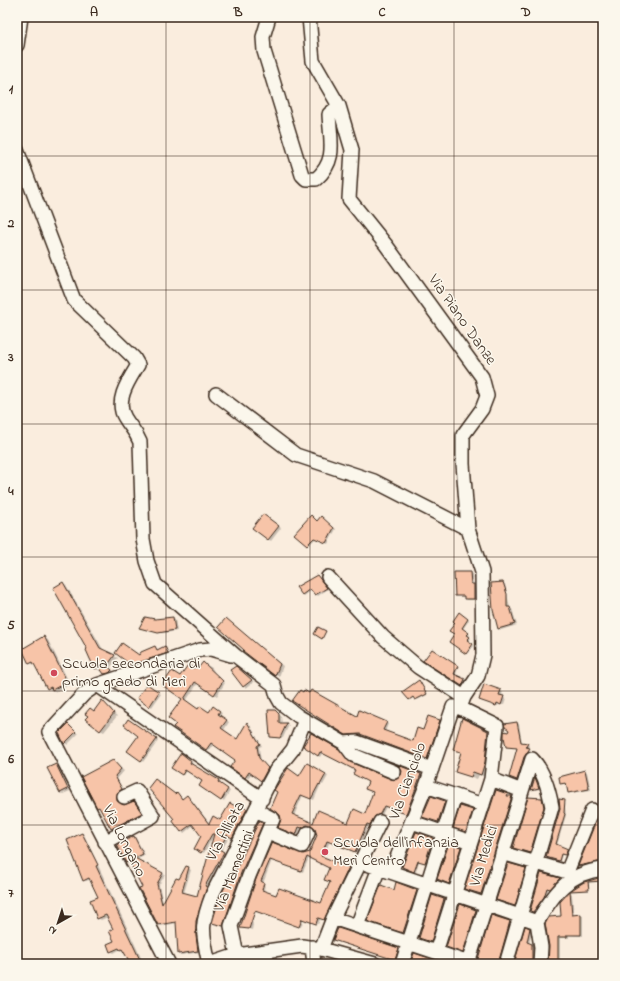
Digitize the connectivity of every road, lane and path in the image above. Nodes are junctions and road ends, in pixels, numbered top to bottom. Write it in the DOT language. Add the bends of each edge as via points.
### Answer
graph roads {
  1 [pos="21,17"];
  2 [pos="269,17"];
  3 [pos="309,17"];
  4 [pos="17,44"];
  5 [pos="339,106"];
  6 [pos="17,150"];
  7 [pos="216,394"];
  8 [pos="468,529"];
  9 [pos="328,576"];
  10 [pos="236,656"];
  11 [pos="97,685"];
  12 [pos="462,702"];
  13 [pos="305,720"];
  14 [pos="344,743"];
  15 [pos="432,768"];
  16 [pos="394,772"];
  17 [pos="491,779"];
  18 [pos="426,786"];
  19 [pos="522,791"];
  20 [pos="455,796"];
  21 [pos="124,797"];
  22 [pos="259,805"];
  23 [pos="482,805"];
  24 [pos="592,810"];
  25 [pos="380,822"];
  26 [pos="412,822"];
  27 [pos="268,832"];
  28 [pos="308,833"];
  29 [pos="444,833"];
  30 [pos="105,842"];
  31 [pos="471,842"];
  32 [pos="502,853"];
  33 [pos="361,862"];
  34 [pos="536,863"];
  35 [pos="603,869"];
  36 [pos="385,870"];
  37 [pos="570,875"];
  38 [pos="427,884"];
  39 [pos="454,894"];
  40 [pos="486,905"];
  41 [pos="520,916"];
  42 [pos="333,918"];
  43 [pos="537,922"];
  44 [pos="357,926"];
  45 [pos="409,943"];
  46 [pos="316,948"];
  47 [pos="265,951"];
  48 [pos="436,952"];
  49 [pos="237,955"];
  50 [pos="169,964"];
  51 [pos="210,964"];
  52 [pos="268,964"];
  53 [pos="314,964"];
  54 [pos="375,964"];
  55 [pos="402,964"];
  56 [pos="470,964"];
  57 [pos="506,964"];
  58 [pos="540,964"];
  1 -- 4 [label="street"];
  2 -- 5 [label="street" via="263,37 264,51 302,175 306,179 316,179 328,167 331,157 329,114"];
  3 -- 5 [label="street, Via Piano Danze" via="313,61"];
  5 -- 8 [label="street, Via Piano Danze" via="352,150 349,199 391,251 482,377 488,396 463,435"];
  6 -- 10 [label="street" via="74,300 134,358 138,365 125,387 121,408 124,418 136,431 140,442 143,539 150,574 165,594"];
  7 -- 8 [label="street" via="296,455 374,481"];
  8 -- 12 [label="street, Via Piano Danze" via="482,572 483,655 478,676"];
  9 -- 12 [label="street" via="383,637"];
  10 -- 11 [label="street" via="211,649 200,650"];
  10 -- 13 [label="street" via="274,685 281,703"];
  11 -- 22 [label="street"];
  11 -- 30 [label="street, Via Longano" via="84,694 49,732"];
  12 -- 15 [label="street, Via Cianciolo" via="454,707"];
  12 -- 17 [label="street" via="497,726"];
  13 -- 14 [label="street"];
  13 -- 22 [label="street, Via Alliata" via="293,749 276,770"];
  14 -- 15 [label="street" via="357,742"];
  14 -- 16 [label="street" via="353,755"];
  15 -- 18 [label="street, Via Cianciolo"];
  17 -- 19 [label="street"];
  17 -- 23 [label="street"];
  18 -- 20 [label="street"];
  18 -- 26 [label="street, Via Cianciolo"];
  19 -- 32 [label="street, Via Medici"];
  19 -- 34 [label="street, Via Medici" via="532,759 539,766 550,792 552,807"];
  20 -- 23 [label="street"];
  20 -- 29 [label="street"];
  21 -- 30 [label="street" via="137,791 153,816"];
  22 -- 27 [label="street, Via Mamertini" via="273,819"];
  22 -- 51 [label="street, Via Alliata" via="213,893 202,923"];
  23 -- 31 [label="street"];
  24 -- 37 [label="street"];
  25 -- 33 [label="street"];
  26 -- 29 [label="street"];
  26 -- 36 [label="street, Via Cianciolo"];
  27 -- 28 [label="street" via="302,846"];
  27 -- 49 [label="street, Via Mamertini" via="231,926"];
  29 -- 31 [label="street"];
  29 -- 38 [label="street"];
  30 -- 50 [label="street, Via Longano"];
  31 -- 39 [label="street"];
  32 -- 34 [label="street"];
  32 -- 40 [label="street, Via Medici"];
  33 -- 36 [label="street"];
  33 -- 42 [label="street"];
  34 -- 37 [label="street"];
  34 -- 41 [label="street"];
  35 -- 37 [label="street"];
  36 -- 38 [label="street"];
  36 -- 44 [label="street, Via Cianciolo"];
  37 -- 43 [label="street"];
  38 -- 39 [label="street"];
  38 -- 45 [label="street"];
  39 -- 40 [label="street"];
  39 -- 48 [label="street"];
  40 -- 41 [label="street"];
  40 -- 56 [label="street, Via Medici"];
  41 -- 43 [label="street"];
  41 -- 57 [label="street"];
  42 -- 44 [label="street"];
  42 -- 46 [label="street"];
  43 -- 58 [label="street" via="541,947"];
  44 -- 45 [label="street"];
  45 -- 48 [label="street"];
  45 -- 55 [label="street"];
  46 -- 47 [label="street" via="302,946"];
  46 -- 53 [label="street"];
  46 -- 54 [label="street"];
  47 -- 49 [label="street"];
  47 -- 52 [label="street"];
  48 -- 56 [label="street"];
  49 -- 51 [label="street"];
}
